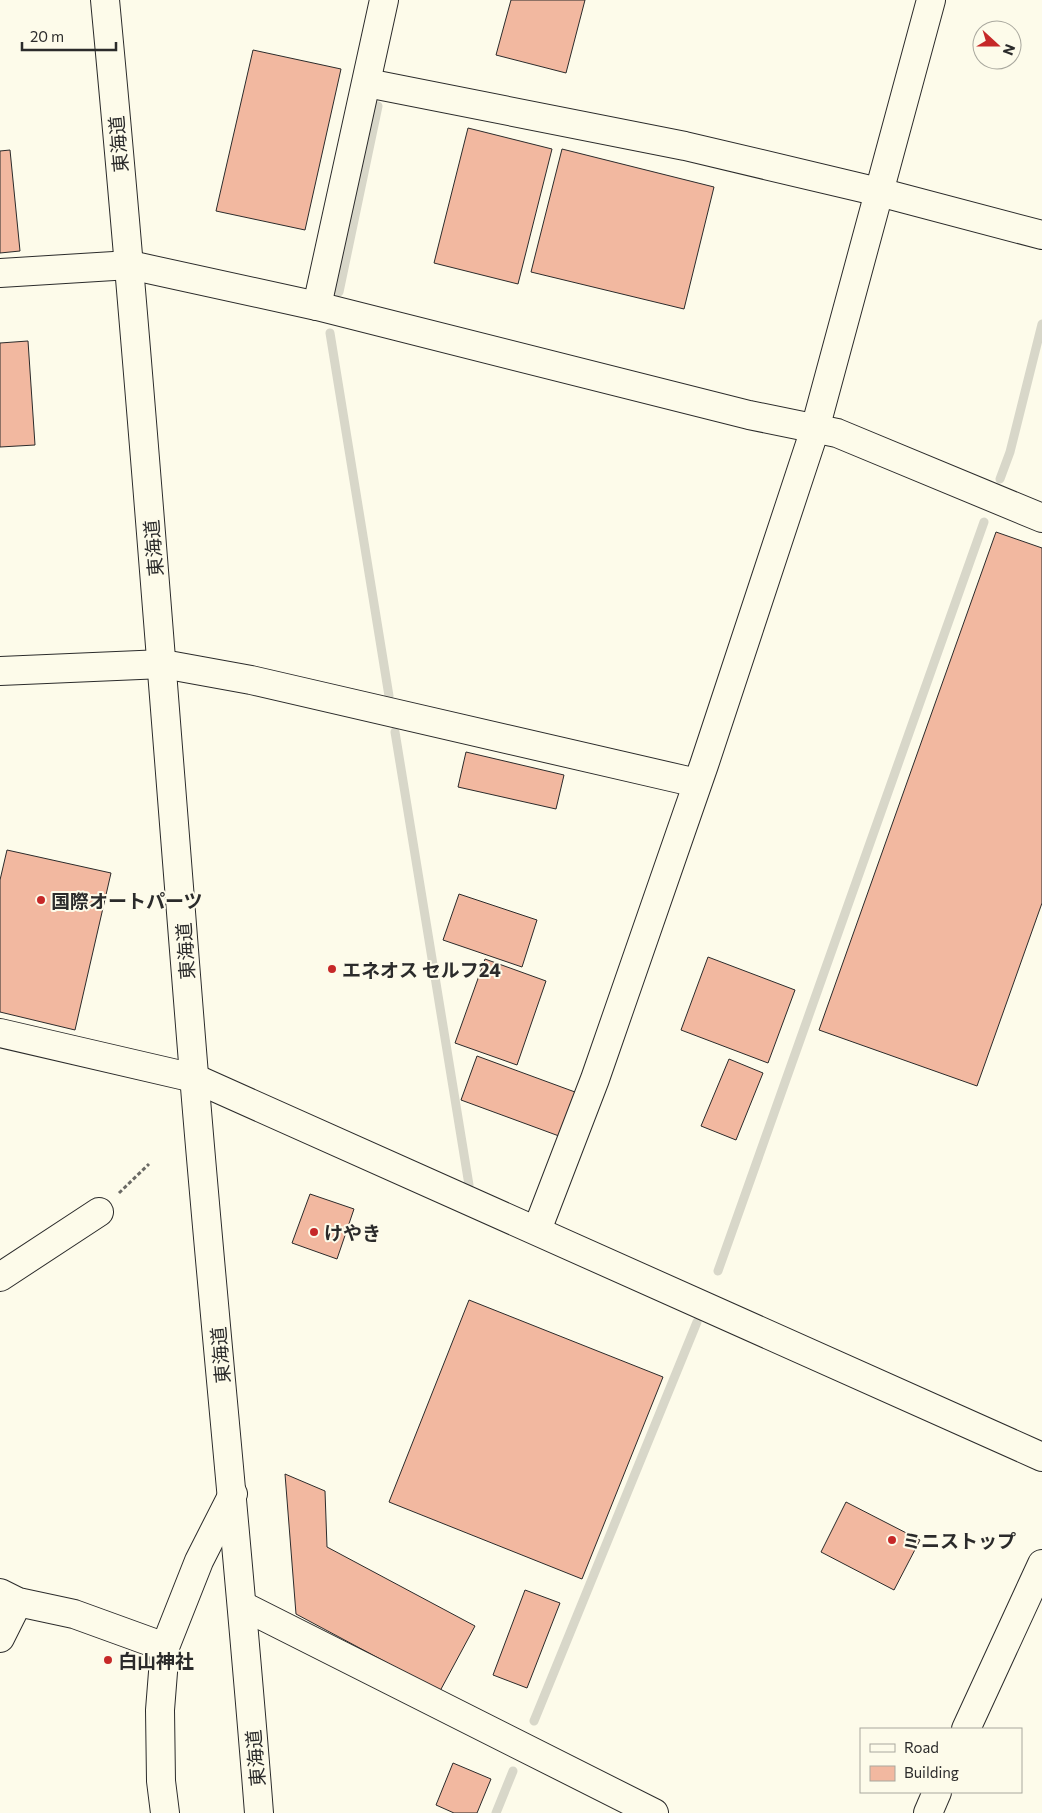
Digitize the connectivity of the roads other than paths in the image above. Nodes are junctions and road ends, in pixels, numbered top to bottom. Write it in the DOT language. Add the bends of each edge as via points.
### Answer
graph roads {
  1 [pos="105,0"];
  2 [pos="384,0"];
  3 [pos="931,0"];
  4 [pos="367,83"];
  5 [pos="879,192"];
  6 [pos="1042,235"];
  7 [pos="130,265"];
  8 [pos="0,273"];
  9 [pos="317,306"];
  10 [pos="816,429"];
  11 [pos="1042,518"];
  12 [pos="163,664"];
  13 [pos="0,672"];
  14 [pos="697,783"];
  15 [pos="0,1033"];
  16 [pos="194,1078"];
  17 [pos="99,1212"];
  18 [pos="537,1230"];
  19 [pos="0,1278"];
  20 [pos="1042,1457"];
  21 [pos="233,1494"];
  22 [pos="1042,1564"];
  23 [pos="9,1597"];
  24 [pos="243,1606"];
  25 [pos="0,1638"];
  26 [pos="165,1646"];
  27 [pos="966,1728"];
  28 [pos="938,1793"];
  29 [pos="166,1813"];
  30 [pos="260,1813"];
  31 [pos="654,1813"];
  32 [pos="928,1813"];
  1 -- 7 [label="main road, 東海道"];
  2 -- 4 [label="main road"];
  3 -- 5 [label="main road"];
  4 -- 5 [label="main road" via="685,146"];
  4 -- 9 [label="main road"];
  5 -- 6 [label="main road"];
  5 -- 10 [label="main road"];
  7 -- 8 [label="main road"];
  7 -- 9 [label="main road"];
  7 -- 12 [label="main road, 東海道"];
  9 -- 10 [label="main road"];
  10 -- 11 [label="main road" via="837,433"];
  10 -- 14 [label="main road"];
  12 -- 13 [label="main road"];
  12 -- 14 [label="main road" via="251,680"];
  12 -- 16 [label="main road, 東海道"];
  14 -- 18 [label="main road" via="595,1079"];
  15 -- 16 [label="main road"];
  16 -- 18 [label="main road"];
  16 -- 21 [label="main road, 東海道"];
  17 -- 19 [label="main road"];
  18 -- 20 [label="main road"];
  21 -- 24 [label="main road, 東海道"];
  21 -- 26 [label="main road" via="199,1561"];
  22 -- 27 [label="main road"];
  23 -- 25 [label="main road"];
  23 -- 26 [label="main road" via="74,1614"];
  24 -- 30 [label="main road, 東海道"];
  24 -- 31 [label="main road"];
  26 -- 29 [label="main road" via="160,1710 161,1781"];
  28 -- 32 [label="main road"];
}
